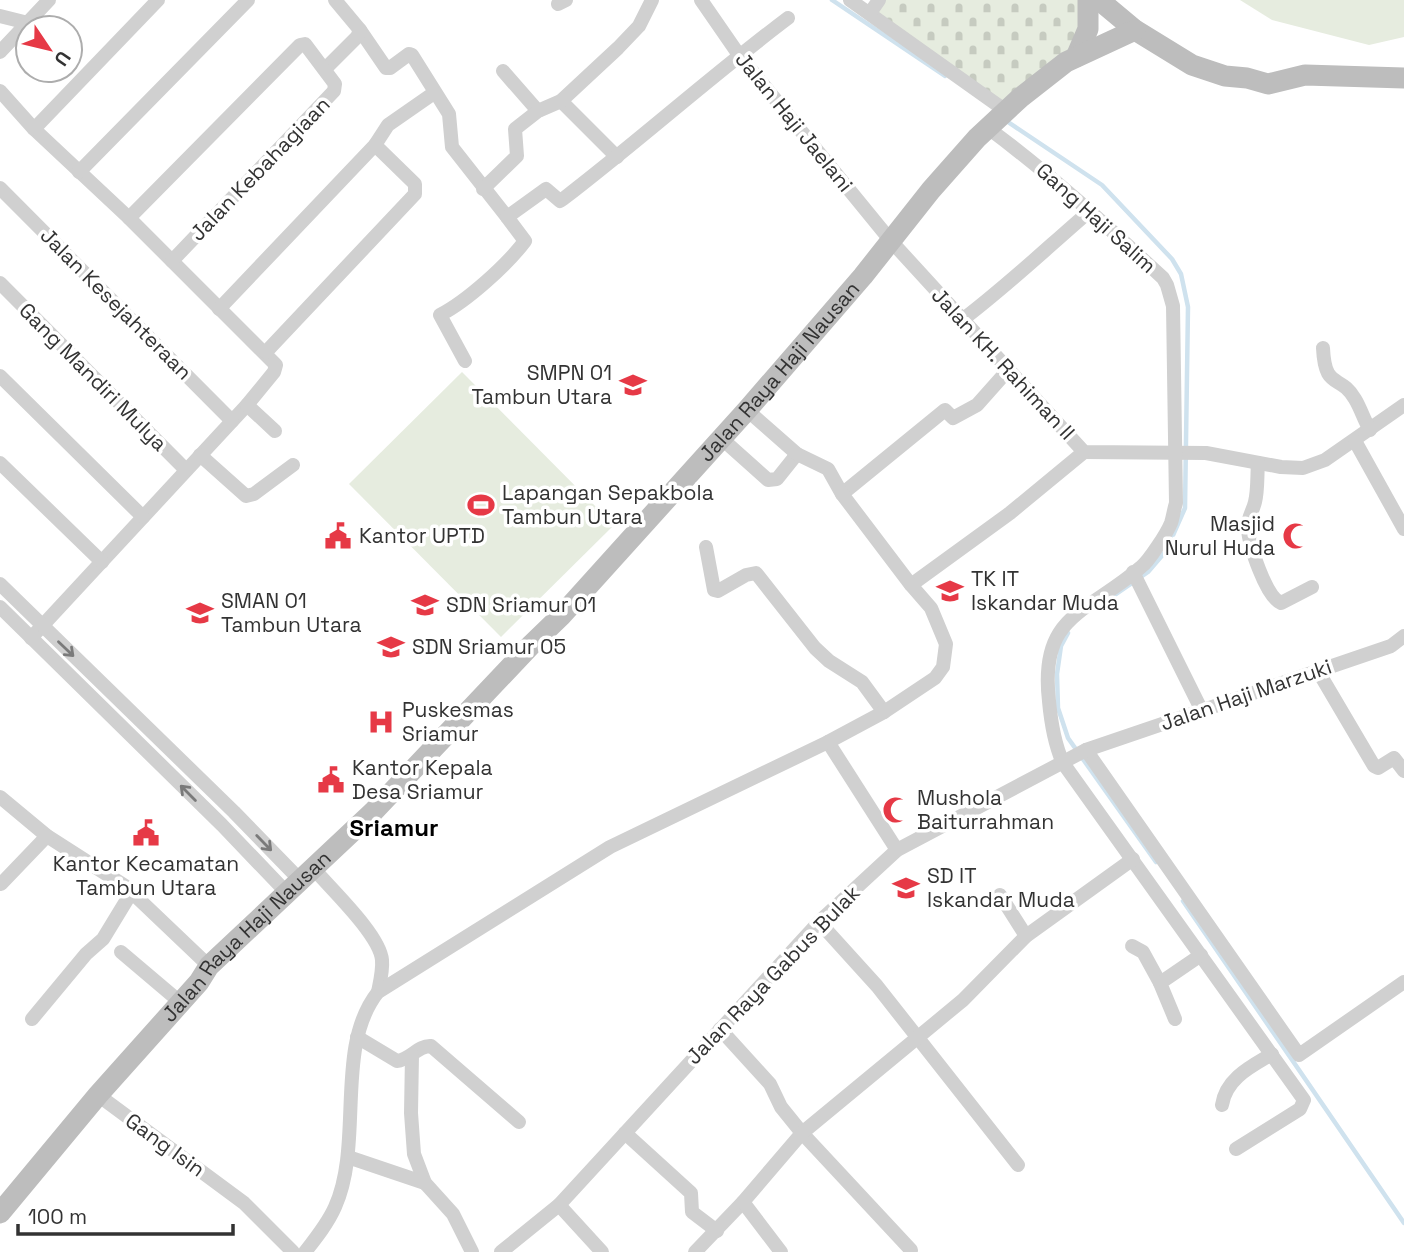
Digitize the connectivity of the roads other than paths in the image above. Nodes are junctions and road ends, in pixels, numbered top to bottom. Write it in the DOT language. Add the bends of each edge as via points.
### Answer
graph roads {
  1 [pos="49,0"];
  2 [pos="158,0"];
  3 [pos="248,0"];
  4 [pos="335,0"];
  5 [pos="652,0"];
  6 [pos="701,0"];
  7 [pos="850,0"];
  8 [pos="879,0"];
  9 [pos="1092,1"];
  10 [pos="870,13"];
  11 [pos="36,14"];
  12 [pos="788,18"];
  13 [pos="360,30"];
  14 [pos="1135,30"];
  15 [pos="14,38"];
  16 [pos="0,52"];
  17 [pos="740,55"];
  18 [pos="1076,57"];
  19 [pos="325,69"];
  20 [pos="503,71"];
  21 [pos="1404,78"];
  22 [pos="0,91"];
  23 [pos="434,93"];
  24 [pos="561,101"];
  25 [pos="538,111"];
  26 [pos="1006,111"];
  27 [pos="988,128"];
  28 [pos="34,129"];
  29 [pos="375,145"];
  30 [pos="617,158"];
  31 [pos="79,172"];
  32 [pos="0,188"];
  33 [pos="483,189"];
  34 [pos="1091,210"];
  35 [pos="507,217"];
  36 [pos="129,218"];
  37 [pos="891,241"];
  38 [pos="172,261"];
  39 [pos="0,284"];
  40 [pos="219,309"];
  41 [pos="962,320"];
  42 [pos="1323,348"];
  43 [pos="266,352"];
  44 [pos="466,361"];
  45 [pos="1009,369"];
  46 [pos="0,376"];
  47 [pos="247,405"];
  48 [pos="1404,405"];
  49 [pos="747,410"];
  50 [pos="232,421"];
  51 [pos="1370,430"];
  52 [pos="275,431"];
  53 [pos="721,438"];
  54 [pos="1355,441"];
  55 [pos="1084,452"];
  56 [pos="1174,453"];
  57 [pos="797,454"];
  58 [pos="200,455"];
  59 [pos="0,463"];
  60 [pos="1258,463"];
  61 [pos="293,465"];
  62 [pos="186,470"];
  63 [pos="842,494"];
  64 [pos="143,517"];
  65 [pos="1404,529"];
  66 [pos="706,547"];
  67 [pos="102,562"];
  68 [pos="1133,572"];
  69 [pos="0,584"];
  70 [pos="911,585"];
  71 [pos="1312,587"];
  72 [pos="0,607"];
  73 [pos="43,626"];
  74 [pos="1404,636"];
  75 [pos="32,638"];
  76 [pos="1318,671"];
  77 [pos="1202,711"];
  78 [pos="884,712"];
  79 [pos="828,742"];
  80 [pos="1086,750"];
  81 [pos="1063,763"];
  82 [pos="1404,771"];
  83 [pos="0,797"];
  84 [pos="234,813"];
  85 [pos="222,825"];
  86 [pos="47,836"];
  87 [pos="897,850"];
  88 [pos="1133,859"];
  89 [pos="301,881"];
  90 [pos="1,884"];
  91 [pos="131,893"];
  92 [pos="1000,895"];
  93 [pos="819,922"];
  94 [pos="1026,936"];
  95 [pos="1132,946"];
  96 [pos="121,952"];
  97 [pos="1202,955"];
  98 [pos="209,966"];
  99 [pos="1404,982"];
  100 [pos="1160,983"];
  101 [pos="378,992"];
  102 [pos="180,1002"];
  103 [pos="32,1019"];
  104 [pos="1175,1019"];
  105 [pos="720,1029"];
  106 [pos="917,1036"];
  107 [pos="357,1037"];
  108 [pos="1272,1054"];
  109 [pos="412,1055"];
  110 [pos="98,1095"];
  111 [pos="1223,1105"];
  112 [pos="519,1122"];
  113 [pos="625,1133"];
  114 [pos="802,1133"];
  115 [pos="1236,1149"];
  116 [pos="348,1157"];
  117 [pos="1018,1164"];
  118 [pos="425,1183"];
  119 [pos="743,1202"];
  120 [pos="559,1205"];
  121 [pos="0,1213"];
  122 [pos="717,1231"];
  123 [pos="911,1250"];
  124 [pos="293,1252"];
  125 [pos="305,1252"];
  126 [pos="472,1252"];
  127 [pos="501,1252"];
  128 [pos="602,1252"];
  129 [pos="695,1252"];
  130 [pos="781,1252"];
  1 -- 11 [label="street"];
  2 -- 28 [label="street"];
  3 -- 31 [label="street"];
  4 -- 13 [label="street"];
  5 -- 24 [label="street" via="639,26"];
  6 -- 17 [label="street, Jalan Haji Jaelani"];
  7 -- 10 [label="street"];
  8 -- 10 [label="street"];
  9 -- 14 [label="street"];
  9 -- 18 [label="street" via="1088,29"];
  10 -- 26 [label="street"];
  12 -- 17 [label="street"];
  13 -- 19 [label="street"];
  13 -- 23 [label="street" via="386,68 412,55"];
  14 -- 18 [label="street, Jalan Raya Haji Nausan"];
  14 -- 21 [label="street" via="1192,65 1268,84 1305,75"];
  15 -- 16 [label="street"];
  17 -- 30 [label="street"];
  17 -- 37 [label="street, Jalan Haji Jaelani"];
  18 -- 26 [label="street, Jalan Raya Haji Nausan"];
  19 -- 36 [label="street, Jalan Kebahagiaan" via="305,44 300,45"];
  19 -- 38 [label="street, Jalan Kebahagiaan" via="334,91"];
  20 -- 25 [label="street"];
  22 -- 28 [label="street"];
  23 -- 29 [label="street" via="388,125"];
  23 -- 33 [label="street" via="449,114 452,147"];
  24 -- 25 [label="street"];
  24 -- 30 [label="street"];
  25 -- 33 [label="street" via="515,129 517,156"];
  26 -- 27 [label="street, Jalan Raya Haji Nausan"];
  27 -- 34 [label="street, Gang Haji Salim"];
  27 -- 37 [label="street, Jalan Raya Haji Nausan"];
  28 -- 31 [label="street"];
  29 -- 40 [label="street"];
  29 -- 43 [label="street" via="415,184 415,194"];
  30 -- 35 [label="street" via="560,201 546,189"];
  31 -- 36 [label="street"];
  32 -- 50 [label="street, Jalan Kesejahteraan"];
  33 -- 35 [label="street"];
  34 -- 41 [label="street"];
  34 -- 56 [label="street, Gang Haji Salim" via="1167,285 1174,323"];
  35 -- 44 [label="street" via="525,241 455,307 440,315"];
  36 -- 38 [label="street"];
  37 -- 41 [label="street, Jalan KH. Rahiman II"];
  37 -- 49 [label="street, Jalan Raya Haji Nausan"];
  38 -- 40 [label="street"];
  39 -- 62 [label="street, Gang Mandiri Mulya"];
  40 -- 43 [label="street"];
  41 -- 45 [label="street, Jalan KH. Rahiman II"];
  42 -- 51 [label="street" via="1328,375 1355,398"];
  43 -- 47 [label="street" via="275,368"];
  45 -- 55 [label="street, Jalan KH. Rahiman II"];
  45 -- 63 [label="street" via="976,405 953,418 945,410"];
  46 -- 64 [label="street"];
  47 -- 50 [label="street"];
  47 -- 52 [label="street"];
  48 -- 51 [label="street, Jalan KH. Rahiman II"];
  49 -- 53 [label="street, Jalan Raya Haji Nausan"];
  49 -- 57 [label="street"];
  50 -- 58 [label="street"];
  51 -- 54 [label="street, Jalan KH. Rahiman II"];
  53 -- 57 [label="street" via="768,480 777,479"];
  53 -- 89 [label="street, Jalan Raya Haji Nausan" via="561,616"];
  54 -- 60 [label="street, Jalan KH. Rahiman II" via="1303,468"];
  54 -- 65 [label="street"];
  55 -- 56 [label="street, Jalan KH. Rahiman II"];
  55 -- 70 [label="street"];
  56 -- 60 [label="street, Jalan KH. Rahiman II"];
  56 -- 68 [label="street, Gang Haji Salim" via="1176,503 1170,525 1142,567"];
  57 -- 63 [label="street" via="828,469"];
  58 -- 61 [label="street" via="246,496"];
  58 -- 62 [label="street"];
  59 -- 67 [label="street"];
  60 -- 71 [label="street" via="1248,529 1267,586 1281,603"];
  62 -- 64 [label="street"];
  63 -- 70 [label="street"];
  64 -- 67 [label="street"];
  66 -- 78 [label="street" via="714,590 756,573 815,648 862,682"];
  67 -- 73 [label="street"];
  68 -- 77 [label="street"];
  68 -- 81 [label="street, Gang Haji Salim" via="1077,612 1051,646 1047,683 1056,746"];
  69 -- 73 [label="street"];
  70 -- 78 [label="street" via="932,608 943,632 946,655 935,678"];
  72 -- 75 [label="street"];
  73 -- 75 [label="street"];
  73 -- 84 [label="street, one-way"];
  74 -- 76 [label="street, Jalan Haji Marzuki" via="1391,646"];
  85 -- 75 [label="street, one-way"];
  76 -- 77 [label="street, Jalan Haji Marzuki"];
  76 -- 82 [label="street" via="1374,765 1377,768 1394,758"];
  77 -- 80 [label="street, Jalan Haji Marzuki"];
  78 -- 79 [label="street"];
  79 -- 87 [label="street"];
  79 -- 101 [label="street" via="610,847"];
  80 -- 81 [label="street, Jalan Raya Gabus Bulak"];
  80 -- 99 [label="street" via="1299,1055"];
  81 -- 87 [label="street, Jalan Raya Gabus Bulak"];
  81 -- 88 [label="street"];
  83 -- 86 [label="street"];
  84 -- 85 [label="street"];
  84 -- 89 [label="street, one-way"];
  85 -- 89 [label="street"];
  86 -- 90 [label="street"];
  86 -- 91 [label="street"];
  87 -- 93 [label="street, Jalan Raya Gabus Bulak"];
  88 -- 94 [label="street"];
  88 -- 97 [label="street"];
  89 -- 98 [label="street, Jalan Raya Haji Nausan"];
  89 -- 101 [label="street" via="371,935 382,960"];
  91 -- 98 [label="street"];
  91 -- 103 [label="street" via="103,939"];
  92 -- 94 [label="street"];
  93 -- 105 [label="street, Jalan Raya Gabus Bulak"];
  93 -- 106 [label="street"];
  94 -- 106 [label="street" via="962,1000"];
  95 -- 100 [label="street" via="1143,952"];
  96 -- 102 [label="street"];
  97 -- 100 [label="street"];
  97 -- 108 [label="street"];
  98 -- 102 [label="street, Jalan Raya Haji Nausan"];
  100 -- 104 [label="street"];
  101 -- 107 [label="street" via="366,1007"];
  102 -- 110 [label="street, Jalan Raya Haji Nausan"];
  105 -- 113 [label="street, Jalan Raya Gabus Bulak"];
  105 -- 114 [label="street" via="770,1084"];
  106 -- 114 [label="street"];
  106 -- 117 [label="street"];
  107 -- 109 [label="street" via="397,1061"];
  107 -- 116 [label="street"];
  108 -- 111 [label="street" via="1236,1078"];
  108 -- 115 [label="street" via="1304,1103"];
  109 -- 112 [label="street" via="427,1045 436,1049"];
  109 -- 118 [label="street" via="411,1143"];
  110 -- 121 [label="street, Jalan Raya Haji Nausan"];
  110 -- 124 [label="street, Gang Isin" via="244,1203"];
  113 -- 120 [label="street, Jalan Raya Gabus Bulak"];
  113 -- 122 [label="street" via="691,1194 692,1212"];
  114 -- 119 [label="street"];
  114 -- 123 [label="street"];
  116 -- 118 [label="street"];
  116 -- 125 [label="street" via="336,1207"];
  118 -- 126 [label="street" via="453,1214"];
  119 -- 122 [label="street"];
  119 -- 130 [label="street"];
  120 -- 127 [label="street, Jalan Raya Gabus Bulak"];
  120 -- 128 [label="street"];
  122 -- 129 [label="street"];
}
